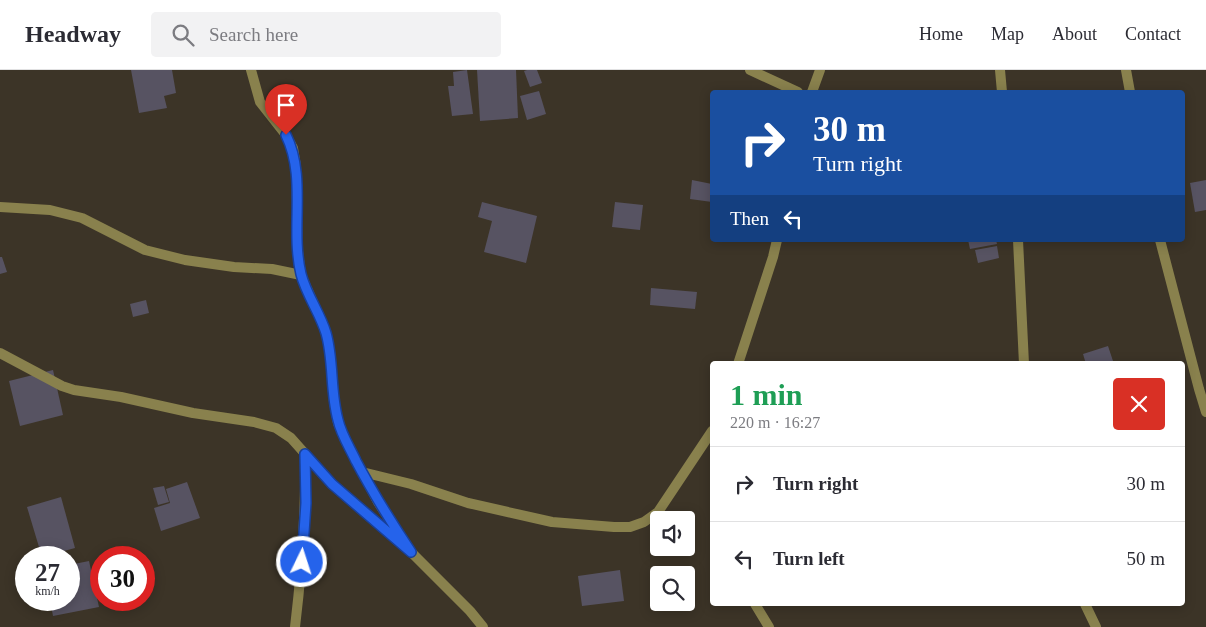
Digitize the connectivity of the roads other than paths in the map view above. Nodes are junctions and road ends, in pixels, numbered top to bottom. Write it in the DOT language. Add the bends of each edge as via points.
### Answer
graph roads {
  1 [pos="251,70"];
  2 [pos="750,70"];
  3 [pos="820,70"];
  4 [pos="1000,70"];
  5 [pos="1126,70"];
  6 [pos="794,90"];
  7 [pos="813,90"];
  8 [pos="1002,90"];
  9 [pos="1130,90"];
  10 [pos="0,207"];
  11 [pos="777,242"];
  12 [pos="1018,242"];
  13 [pos="1161,242"];
  14 [pos="301,275"];
  15 [pos="0,353"];
  16 [pos="739,361"];
  17 [pos="1024,361"];
  18 [pos="1206,412"];
  19 [pos="710,434"];
  20 [pos="305,454"];
  21 [pos="362,472"];
  22 [pos="411,552"];
  23 [pos="756,606"];
  24 [pos="1086,606"];
  25 [pos="295,627"];
  26 [pos="483,627"];
  27 [pos="769,627"];
  28 [pos="1096,627"];
  1 -- 14 [label="street" via="260,102 293,148"];
  2 -- 6 [label="street"];
  3 -- 7 [label="street"];
  4 -- 8 [label="street"];
  5 -- 9 [label="street"];
  10 -- 14 [label="street" via="50,210 82,218 145,250 185,260"];
  11 -- 16 [label="street"];
  12 -- 17 [label="street"];
  13 -- 18 [label="street"];
  14 -- 21 [label="street" via="326,332 338,423"];
  15 -- 20 [label="street" via="74,390 276,428 291,438"];
  19 -- 21 [label="street" via="658,512 644,522 630,526 552,522 468,503"];
  20 -- 22 [label="street" via="332,484"];
  20 -- 25 [label="street" via="306,503"];
  21 -- 22 [label="street"];
  22 -- 26 [label="street"];
  23 -- 27 [label="street"];
  24 -- 28 [label="street"];
}
